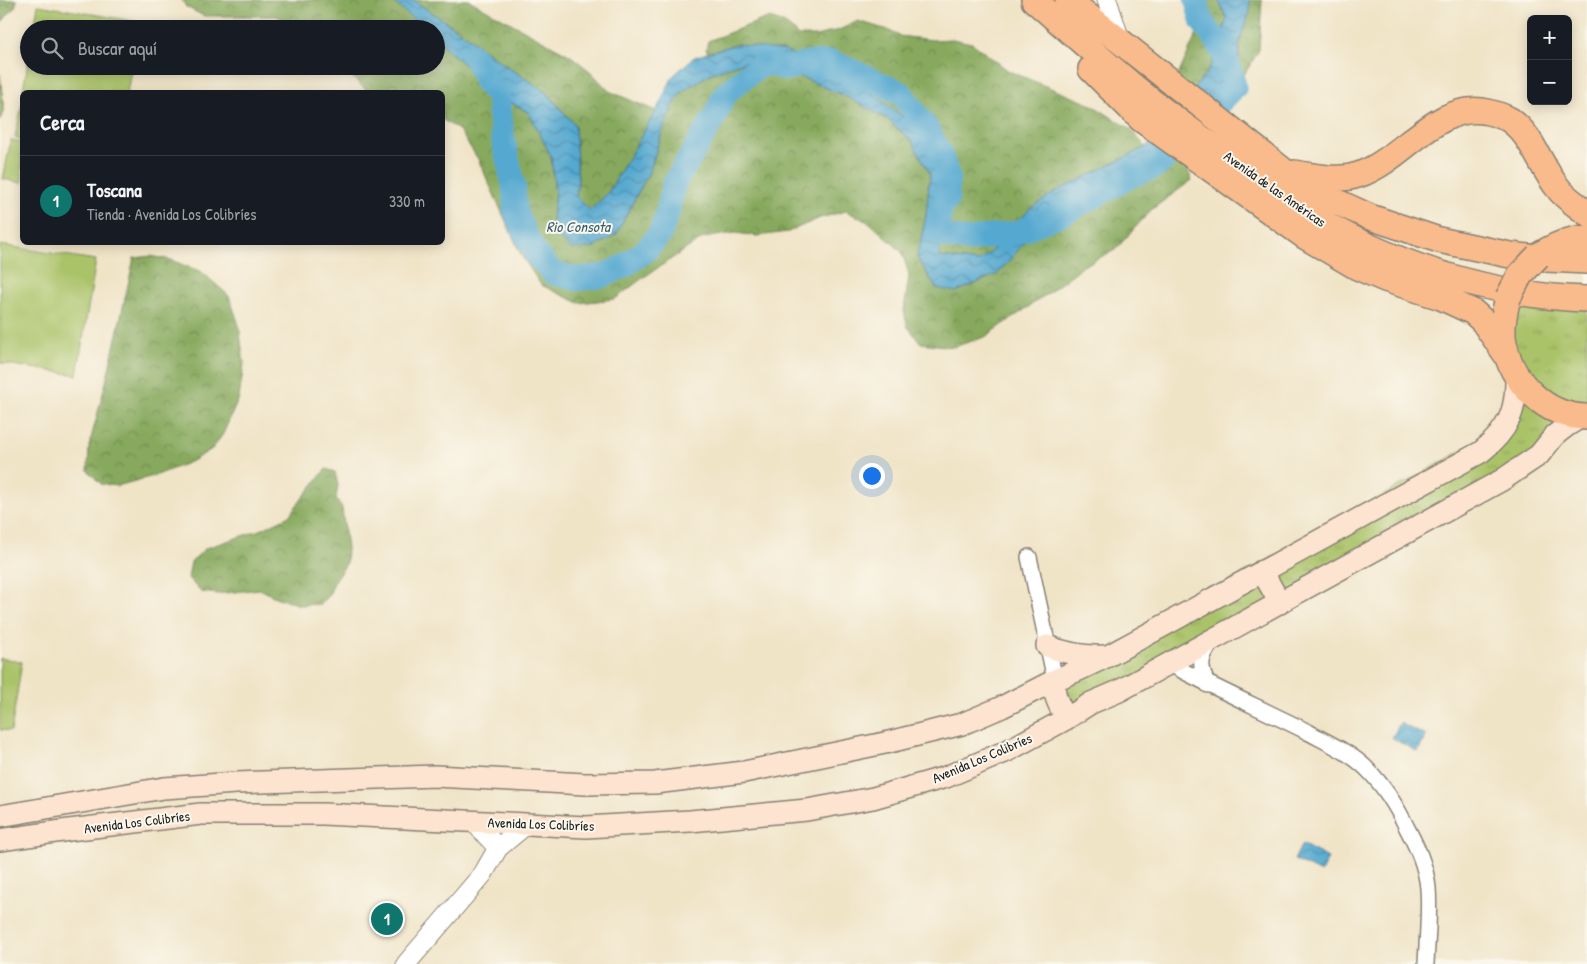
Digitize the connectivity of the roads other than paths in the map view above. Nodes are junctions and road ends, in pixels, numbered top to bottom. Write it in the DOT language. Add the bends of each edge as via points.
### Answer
graph roads {
  1 [pos="1030,0"];
  2 [pos="1034,0"];
  3 [pos="1068,0"];
  4 [pos="1106,0"];
  5 [pos="1121,43"];
  6 [pos="1148,111"];
  7 [pos="1206,154"];
  8 [pos="1284,171"];
  9 [pos="1587,212"];
  10 [pos="1587,238"];
  11 [pos="1587,261"];
  12 [pos="1587,299"];
  13 [pos="1512,366"];
  14 [pos="1584,417"];
  15 [pos="1029,557"];
  16 [pos="1262,571"];
  17 [pos="1280,603"];
  18 [pos="1214,639"];
  19 [pos="1047,646"];
  20 [pos="1108,656"];
  21 [pos="1170,664"];
  22 [pos="1055,680"];
  23 [pos="1208,685"];
  24 [pos="1066,719"];
  25 [pos="326,779"];
  26 [pos="322,814"];
  27 [pos="0,816"];
  28 [pos="474,822"];
  29 [pos="527,824"];
  30 [pos="0,840"];
  31 [pos="498,848"];
  32 [pos="406,964"];
  33 [pos="1426,964"];
  1 -- 6 [label="highway" via="1068,46"];
  2 -- 6 [label="highway"];
  3 -- 5 [label="highway, Avenida de las Américas"];
  4 -- 5 [label="street"];
  5 -- 8 [label="highway, Avenida de las Américas"];
  6 -- 7 [label="highway"];
  7 -- 12 [label="highway, Avenida de las Américas" via="1358,242 1392,257 1500,289"];
  7 -- 13 [label="highway" via="1306,237 1331,253 1384,279 1441,297 1473,312 1484,321"];
  8 -- 9 [label="highway" via="1326,178 1358,175 1391,157 1445,118 1470,110 1483,111 1497,114 1518,128 1558,188"];
  8 -- 11 [label="highway, Avenida de las Américas" via="1304,187 1337,203 1439,240 1510,255"];
  10 -- 13 [label="highway, bridge" via="1551,248 1538,256 1520,275 1504,312 1504,343"];
  13 -- 14 [label="highway" via="1527,389 1540,400 1559,412"];
  13 -- 16 [label="main road, Avenida Los Colibríes" via="1517,393 1513,410 1501,434 1481,452"];
  14 -- 17 [label="main road, Avenida Los Colibríes" via="1568,425 1539,455 1502,480"];
  15 -- 19 [label="street"];
  16 -- 17 [label="main road"];
  16 -- 20 [label="main road, Avenida Los Colibríes"];
  17 -- 18 [label="main road, Avenida Los Colibríes"];
  18 -- 21 [label="main road, Avenida Los Colibríes"];
  18 -- 23 [label="street" via="1202,661"];
  19 -- 20 [label="main road" via="1067,653"];
  19 -- 22 [label="street"];
  20 -- 22 [label="main road, Avenida Los Colibríes"];
  21 -- 23 [label="street"];
  21 -- 24 [label="main road, Avenida Los Colibríes"];
  22 -- 24 [label="main road" via="1055,696"];
  22 -- 25 [label="main road, Avenida Los Colibríes" via="962,724 744,772 655,783 594,784 435,776"];
  23 -- 33 [label="street" via="1345,752 1366,768 1381,786 1420,852 1428,888"];
  24 -- 29 [label="main road, Avenida Los Colibríes" via="1007,751 946,777 873,798 807,810 690,822 586,827"];
  25 -- 26 [label="main road"];
  25 -- 27 [label="main road, Avenida Los Colibríes" via="164,788"];
  26 -- 28 [label="main road, Avenida Los Colibríes"];
  26 -- 30 [label="main road, Avenida Los Colibríes" via="201,814"];
  28 -- 29 [label="main road, Avenida Los Colibríes"];
  28 -- 31 [label="street"];
  29 -- 31 [label="street"];
  31 -- 32 [label="street" via="483,874"];
}
